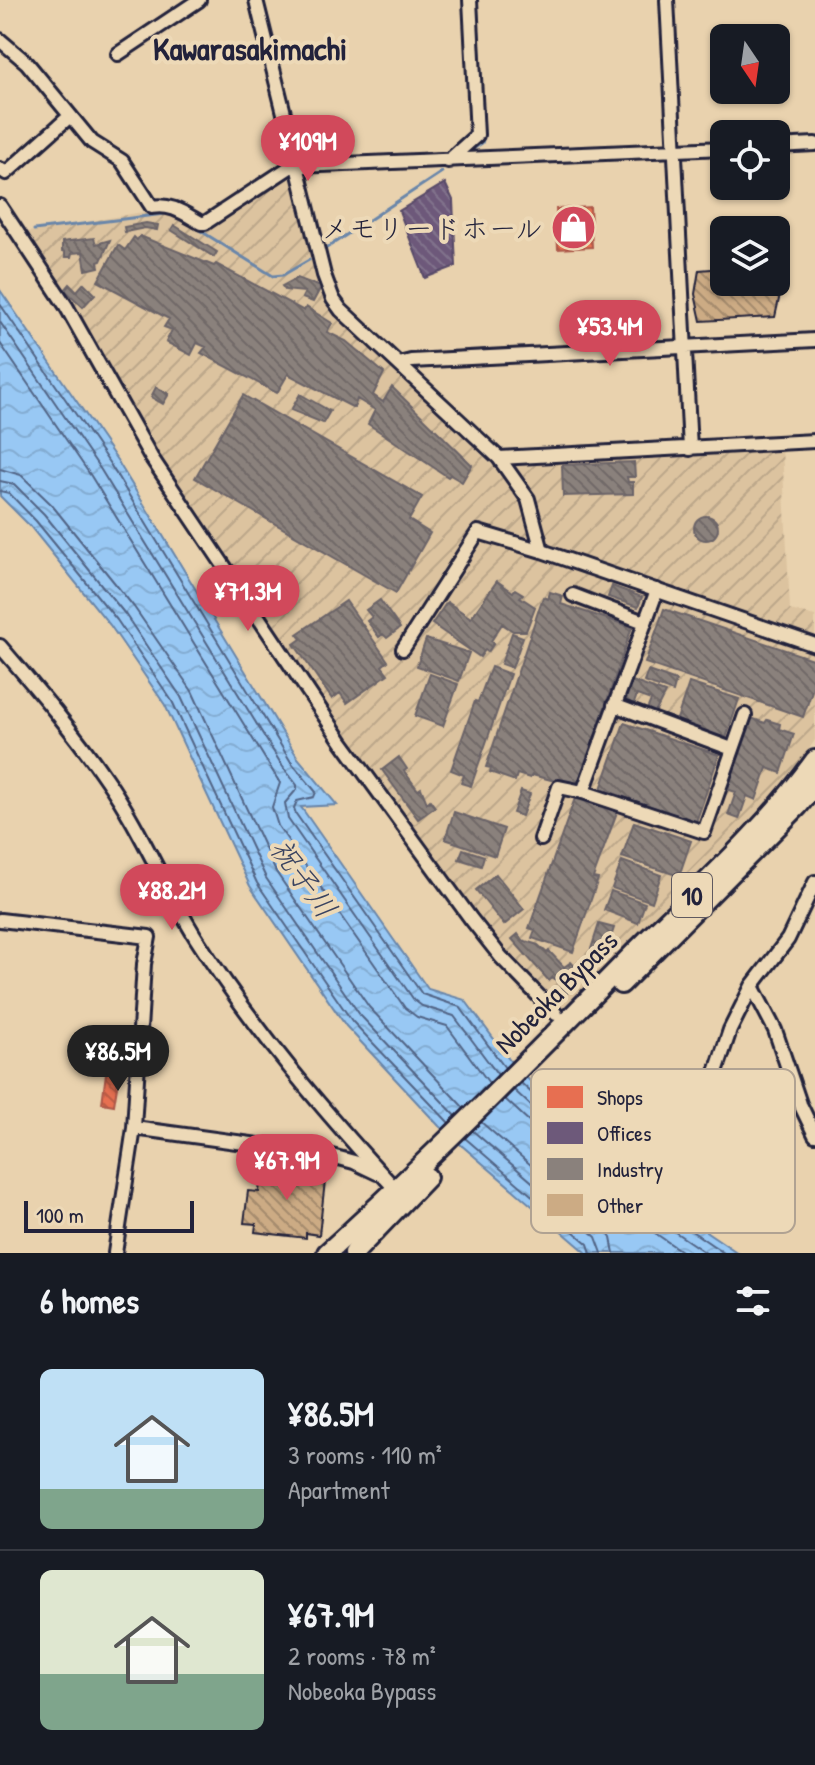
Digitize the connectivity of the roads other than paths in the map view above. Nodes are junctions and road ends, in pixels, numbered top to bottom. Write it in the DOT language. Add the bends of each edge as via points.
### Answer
graph roads {
  1 [pos="199,0"];
  2 [pos="256,0"];
  3 [pos="470,0"];
  4 [pos="667,0"];
  5 [pos="0,40"];
  6 [pos="118,54"];
  7 [pos="70,116"];
  8 [pos="815,144"];
  9 [pos="790,145"];
  10 [pos="710,149"];
  11 [pos="675,151"];
  12 [pos="448,161"];
  13 [pos="297,166"];
  14 [pos="0,169"];
  15 [pos="0,206"];
  16 [pos="815,340"];
  17 [pos="685,347"];
  18 [pos="399,364"];
  19 [pos="815,441"];
  20 [pos="690,449"];
  21 [pos="499,458"];
  22 [pos="542,551"];
  23 [pos="657,590"];
  24 [pos="573,595"];
  25 [pos="644,622"];
  26 [pos="815,645"];
  27 [pos="0,646"];
  28 [pos="403,649"];
  29 [pos="614,705"];
  30 [pos="745,715"];
  31 [pos="732,749"];
  32 [pos="815,760"];
  33 [pos="815,785"];
  34 [pos="583,792"];
  35 [pos="541,839"];
  36 [pos="815,882"];
  37 [pos="0,920"];
  38 [pos="752,986"];
  39 [pos="563,1024"];
  40 [pos="717,1069"];
  41 [pos="788,1069"];
  42 [pos="795,1089"];
  43 [pos="134,1128"];
  44 [pos="815,1135"];
  45 [pos="401,1187"];
  46 [pos="115,1253"];
  47 [pos="327,1253"];
  48 [pos="354,1253"];
  1 -- 6 [label="street"];
  2 -- 13 [label="street"];
  3 -- 12 [label="street" via="477,135"];
  4 -- 11 [label="street"];
  5 -- 7 [label="street" via="27,63"];
  7 -- 13 [label="street" via="92,142 122,161 152,207 176,209 201,223"];
  7 -- 14 [label="street" via="6,173"];
  8 -- 9 [label="street"];
  10 -- 11 [label="street"];
  11 -- 12 [label="street"];
  11 -- 17 [label="street"];
  12 -- 13 [label="street"];
  13 -- 18 [label="street" via="333,299"];
  15 -- 39 [label="street" via="66,306 151,457 342,742 471,919"];
  16 -- 17 [label="street"];
  17 -- 18 [label="street"];
  17 -- 20 [label="street"];
  18 -- 21 [label="street"];
  19 -- 20 [label="street"];
  20 -- 21 [label="street"];
  21 -- 22 [label="street" via="528,499"];
  22 -- 23 [label="street"];
  22 -- 28 [label="street" via="478,532"];
  23 -- 25 [label="street"];
  23 -- 26 [label="street"];
  24 -- 25 [label="street"];
  25 -- 29 [label="street"];
  27 -- 45 [label="street" via="107,781 195,937 271,1045 319,1106"];
  29 -- 31 [label="street"];
  29 -- 34 [label="street"];
  30 -- 31 [label="street"];
  31 -- 34 [label="street" via="704,832"];
  32 -- 39 [label="highway, Nobeoka Bypass / 10" via="772,815"];
  33 -- 39 [label="highway, Nobeoka Bypass / 10"];
  34 -- 35 [label="street" via="559,787"];
  36 -- 38 [label="street" via="788,939"];
  37 -- 43 [label="street" via="149,937"];
  38 -- 40 [label="street"];
  38 -- 41 [label="street"];
  39 -- 45 [label="highway, Nobeoka Bypass / 10"];
  42 -- 44 [label="street"];
  43 -- 45 [label="street" via="324,1154 354,1162"];
  43 -- 46 [label="street"];
  45 -- 47 [label="highway, Nobeoka Bypass / 10"];
  45 -- 48 [label="highway, Nobeoka Bypass / 10"];
}
